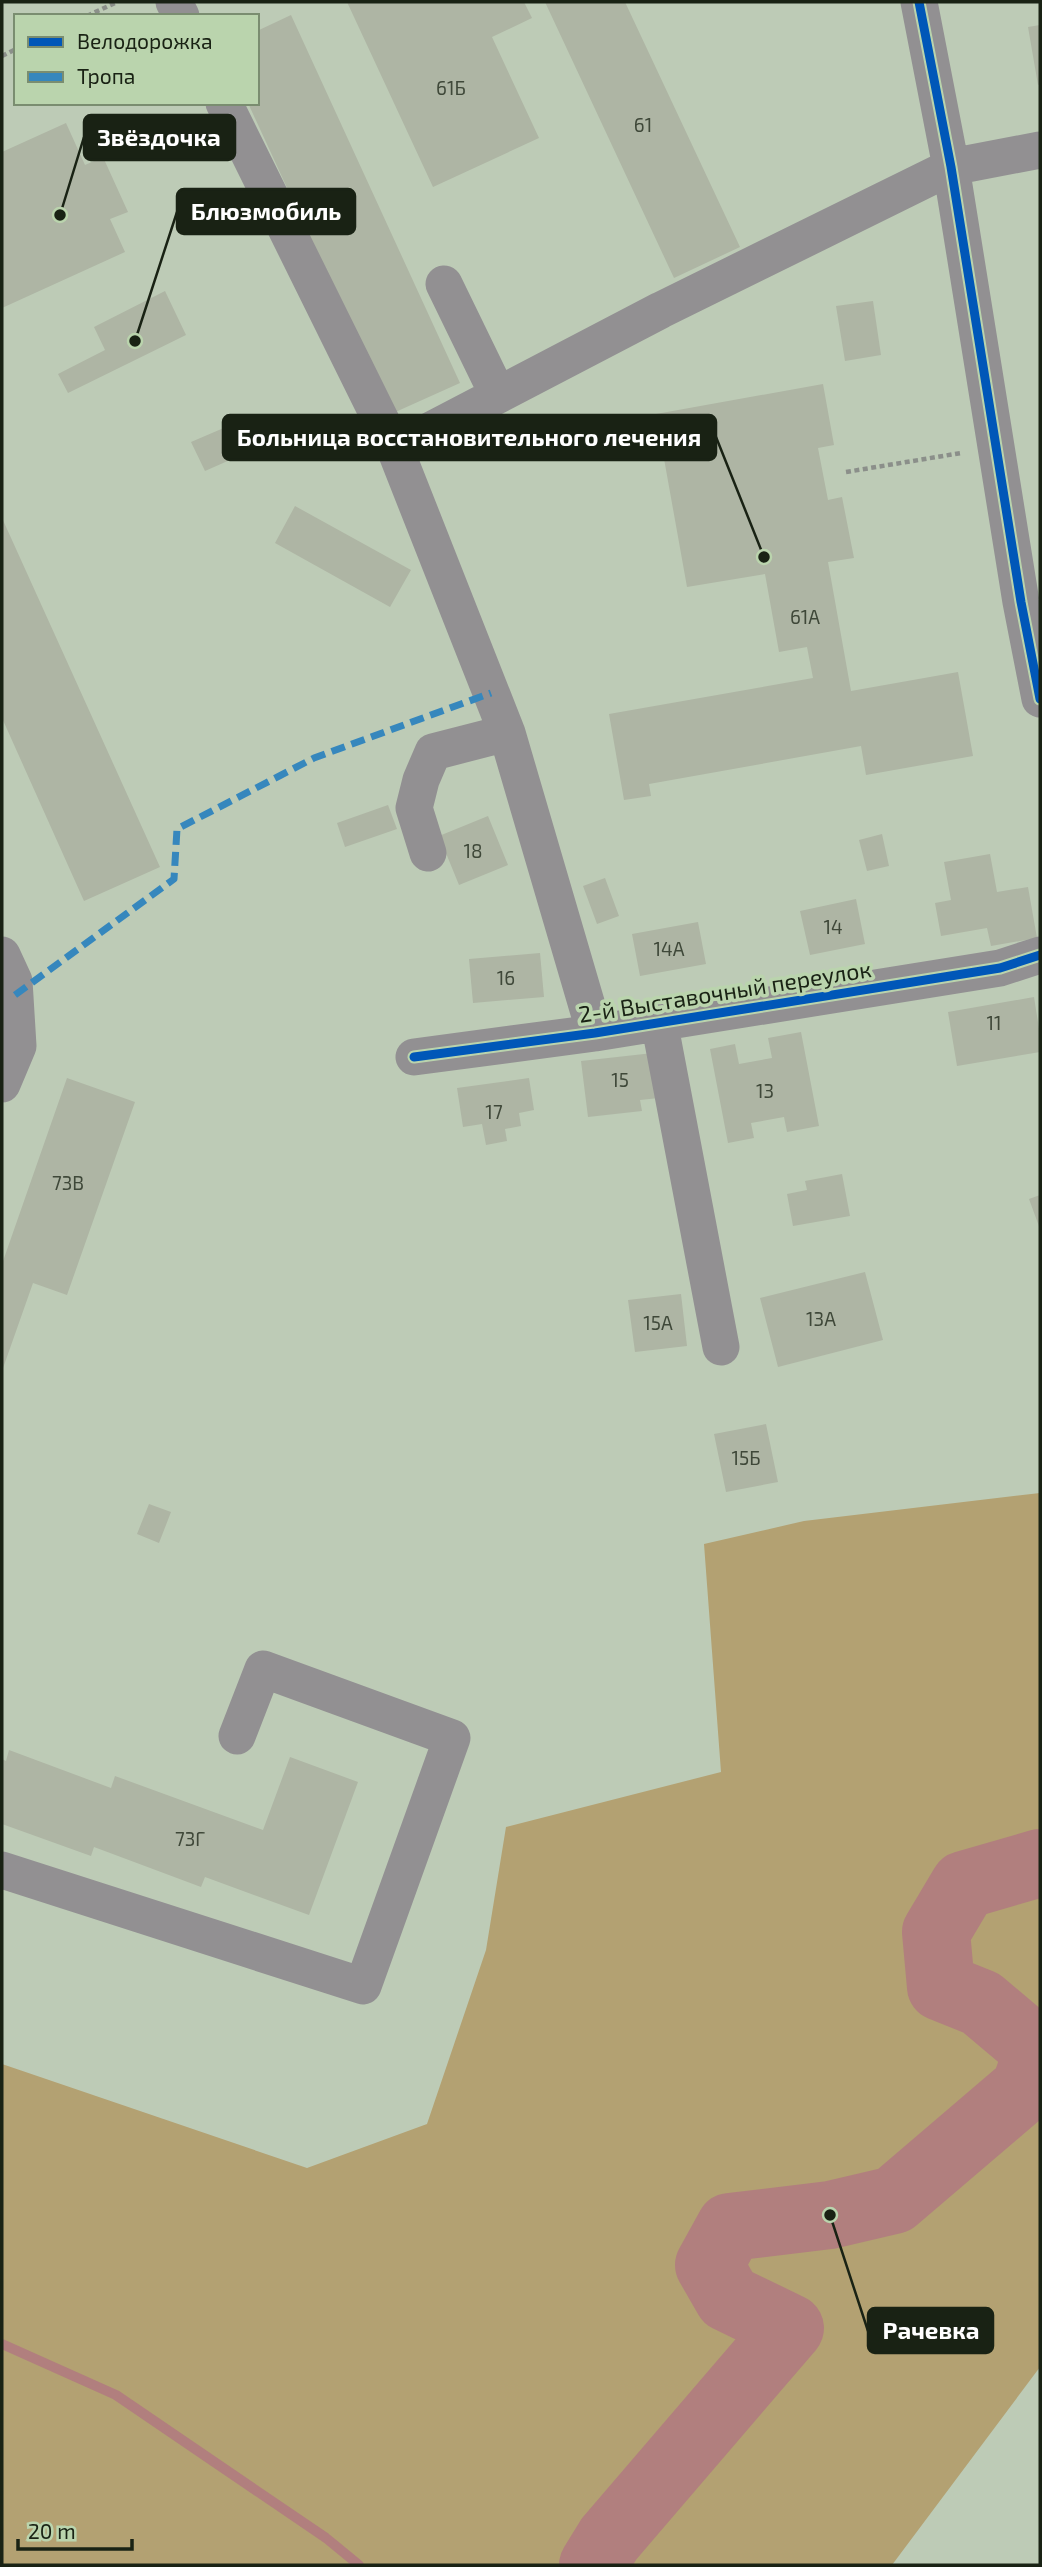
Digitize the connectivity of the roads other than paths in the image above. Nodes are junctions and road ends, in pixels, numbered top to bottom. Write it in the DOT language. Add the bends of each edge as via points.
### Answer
graph roads {
  1 [pos="919,2"];
  2 [pos="225,105"];
  3 [pos="1040,150"];
  4 [pos="951,167"];
  5 [pos="444,284"];
  6 [pos="498,395"];
  7 [pos="395,449"];
  8 [pos="1030,600"];
  9 [pos="1040,699"];
  10 [pos="507,733"];
  11 [pos="428,853"];
  12 [pos="2,955"];
  13 [pos="1040,955"];
  14 [pos="659,1021"];
  15 [pos="595,1033"];
  16 [pos="414,1057"];
  17 [pos="2,1084"];
  18 [pos="721,1347"];
  19 [pos="237,1736"];
  20 [pos="2,1870"];
  1 -- 4 [label="street"];
  2 -- 7 [label="street"];
  3 -- 4 [label="street"];
  4 -- 6 [label="street"];
  4 -- 8 [label="street" via="996,448"];
  5 -- 6 [label="street"];
  6 -- 7 [label="street"];
  7 -- 10 [label="street"];
  8 -- 9 [label="street"];
  10 -- 11 [label="street" via="433,752 414,807"];
  10 -- 15 [label="street"];
  12 -- 17 [label="street" via="14,981 18,1046"];
  13 -- 14 [label="street, 2-й Выставочный переулок" via="1000,968"];
  14 -- 15 [label="street, 2-й Выставочный переулок"];
  14 -- 18 [label="street"];
  15 -- 16 [label="street, 2-й Выставочный переулок"];
  19 -- 20 [label="street" via="263,1670 452,1738 363,1986"];
}
